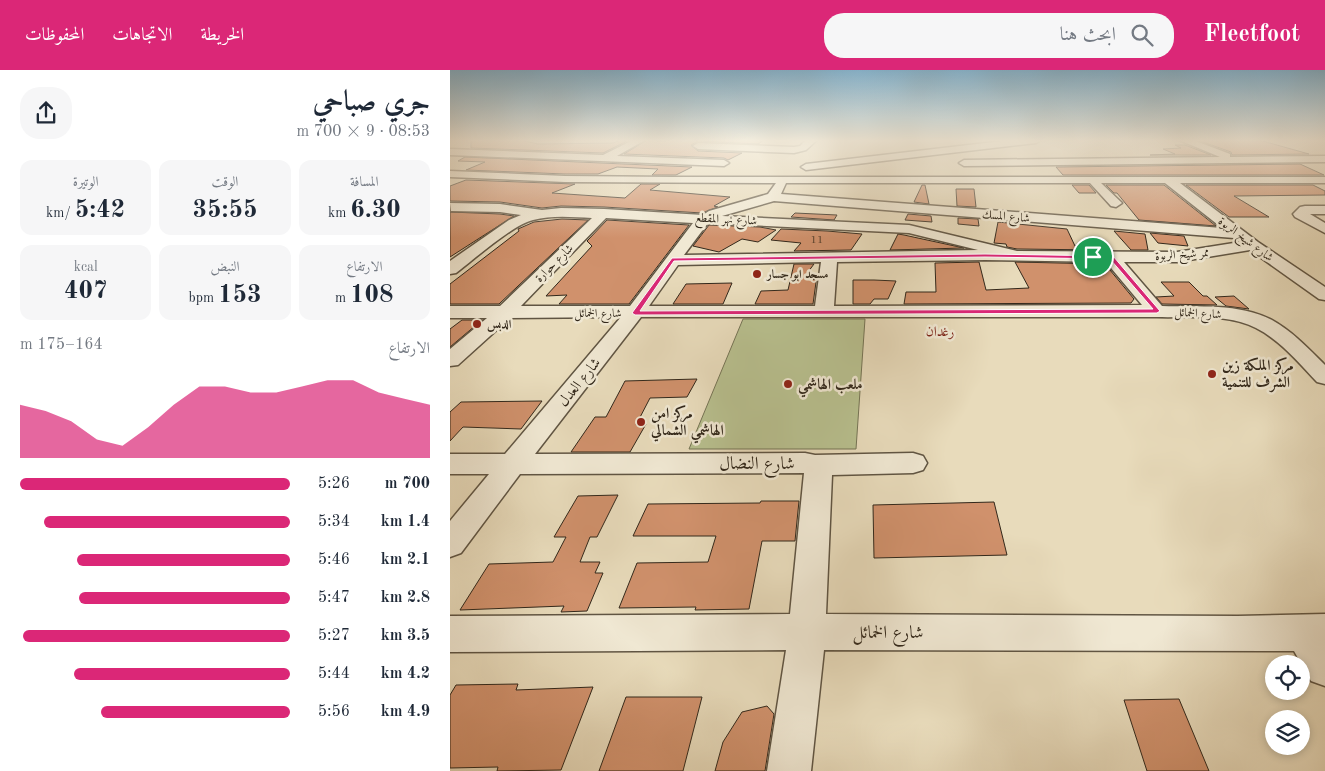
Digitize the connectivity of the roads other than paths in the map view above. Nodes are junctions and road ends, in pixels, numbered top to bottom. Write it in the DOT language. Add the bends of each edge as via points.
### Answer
graph roads {
  1 [pos="711,173"];
  2 [pos="748,173"];
  3 [pos="841,173"];
  4 [pos="974,173"];
  5 [pos="1263,173"];
  6 [pos="450,177"];
  7 [pos="704,178"];
  8 [pos="672,180"];
  9 [pos="851,180"];
  10 [pos="1280,181"];
  11 [pos="983,182"];
  12 [pos="1325,182"];
  13 [pos="503,183"];
  14 [pos="1172,183"];
  15 [pos="781,184"];
  16 [pos="1095,184"];
  17 [pos="473,196"];
  18 [pos="773,197"];
  19 [pos="1116,203"];
  20 [pos="451,208"];
  21 [pos="1325,210"];
  22 [pos="542,213"];
  23 [pos="604,213"];
  24 [pos="705,218"];
  25 [pos="1325,229"];
  26 [pos="1240,234"];
  27 [pos="1253,245"];
  28 [pos="1015,255"];
  29 [pos="1111,257"];
  30 [pos="829,258"];
  31 [pos="672,260"];
  32 [pos="450,269"];
  33 [pos="1325,294"];
  34 [pos="1157,311"];
  35 [pos="450,312"];
  36 [pos="505,312"];
  37 [pos="824,312"];
  38 [pos="635,313"];
  39 [pos="450,360"];
  40 [pos="1320,368"];
  41 [pos="913,463"];
  42 [pos="450,464"];
  43 [pos="512,464"];
  44 [pos="815,465"];
  45 [pos="450,544"];
  46 [pos="807,632"];
  47 [pos="1315,633"];
  48 [pos="450,634"];
  49 [pos="1325,667"];
  50 [pos="790,771"];
  1 -- 7 [label="street"];
  2 -- 7 [label="street"];
  3 -- 9 [label="street" via="843,178"];
  4 -- 11 [label="street"];
  5 -- 10 [label="street"];
  6 -- 13 [label="street"];
  7 -- 8 [label="street"];
  8 -- 9 [label="street"];
  8 -- 13 [label="street"];
  9 -- 11 [label="street"];
  10 -- 12 [label="street"];
  10 -- 14 [label="street"];
  11 -- 14 [label="street"];
  11 -- 15 [label="street"];
  11 -- 16 [label="street"];
  12 -- 14 [label="street"];
  13 -- 15 [label="street"];
  14 -- 16 [label="street"];
  14 -- 26 [label="street, شارع شيخ الربوة"];
  15 -- 18 [label="street"];
  16 -- 19 [label="street"];
  17 -- 20 [label="street"];
  18 -- 24 [label="street"];
  18 -- 26 [label="street, شارع المسك"];
  20 -- 22 [label="street" via="500,208"];
  21 -- 25 [label="street" via="1305,210 1300,214"];
  22 -- 23 [label="street, شارع نهر المقطع"];
  22 -- 32 [label="street, شارع نهر المقطع" via="514,223"];
  23 -- 24 [label="street, شارع نهر المقطع"];
  23 -- 36 [label="street, شارع حوارة"];
  24 -- 28 [label="street, شارع نهر المقطع" via="909,229"];
  24 -- 31 [label="street, شارع العدل"];
  26 -- 27 [label="street, شارع شيخ الربوة"];
  27 -- 29 [label="street, ممر شيخ الربوة" via="1177,257"];
  27 -- 33 [label="street, شارع شيخ الربوة"];
  28 -- 29 [label="street, ممر شيخ الربوة"];
  28 -- 30 [label="street"];
  29 -- 34 [label="street"];
  30 -- 31 [label="street"];
  30 -- 37 [label="street"];
  31 -- 38 [label="street, شارع العدل"];
  34 -- 37 [label="street, شارع الخمائل"];
  34 -- 40 [label="street, شارع الخمائل" via="1256,320"];
  35 -- 36 [label="street, شارع الخمائل"];
  36 -- 38 [label="street, شارع الخمائل"];
  36 -- 39 [label="street, شارع حوارة"];
  37 -- 38 [label="street, شارع الخمائل"];
  38 -- 43 [label="street, شارع العدل"];
  41 -- 44 [label="street"];
  42 -- 43 [label="street, شارع النضال"];
  43 -- 44 [label="street, شارع النضال"];
  43 -- 45 [label="street, شارع العدل"];
  44 -- 46 [label="street, شارع النضال" via="818,471"];
  46 -- 47 [label="street, شارع الخمائل"];
  46 -- 48 [label="street, شارع الخمائل"];
  46 -- 50 [label="street, شارع النضال"];
  47 -- 49 [label="street"];
}
